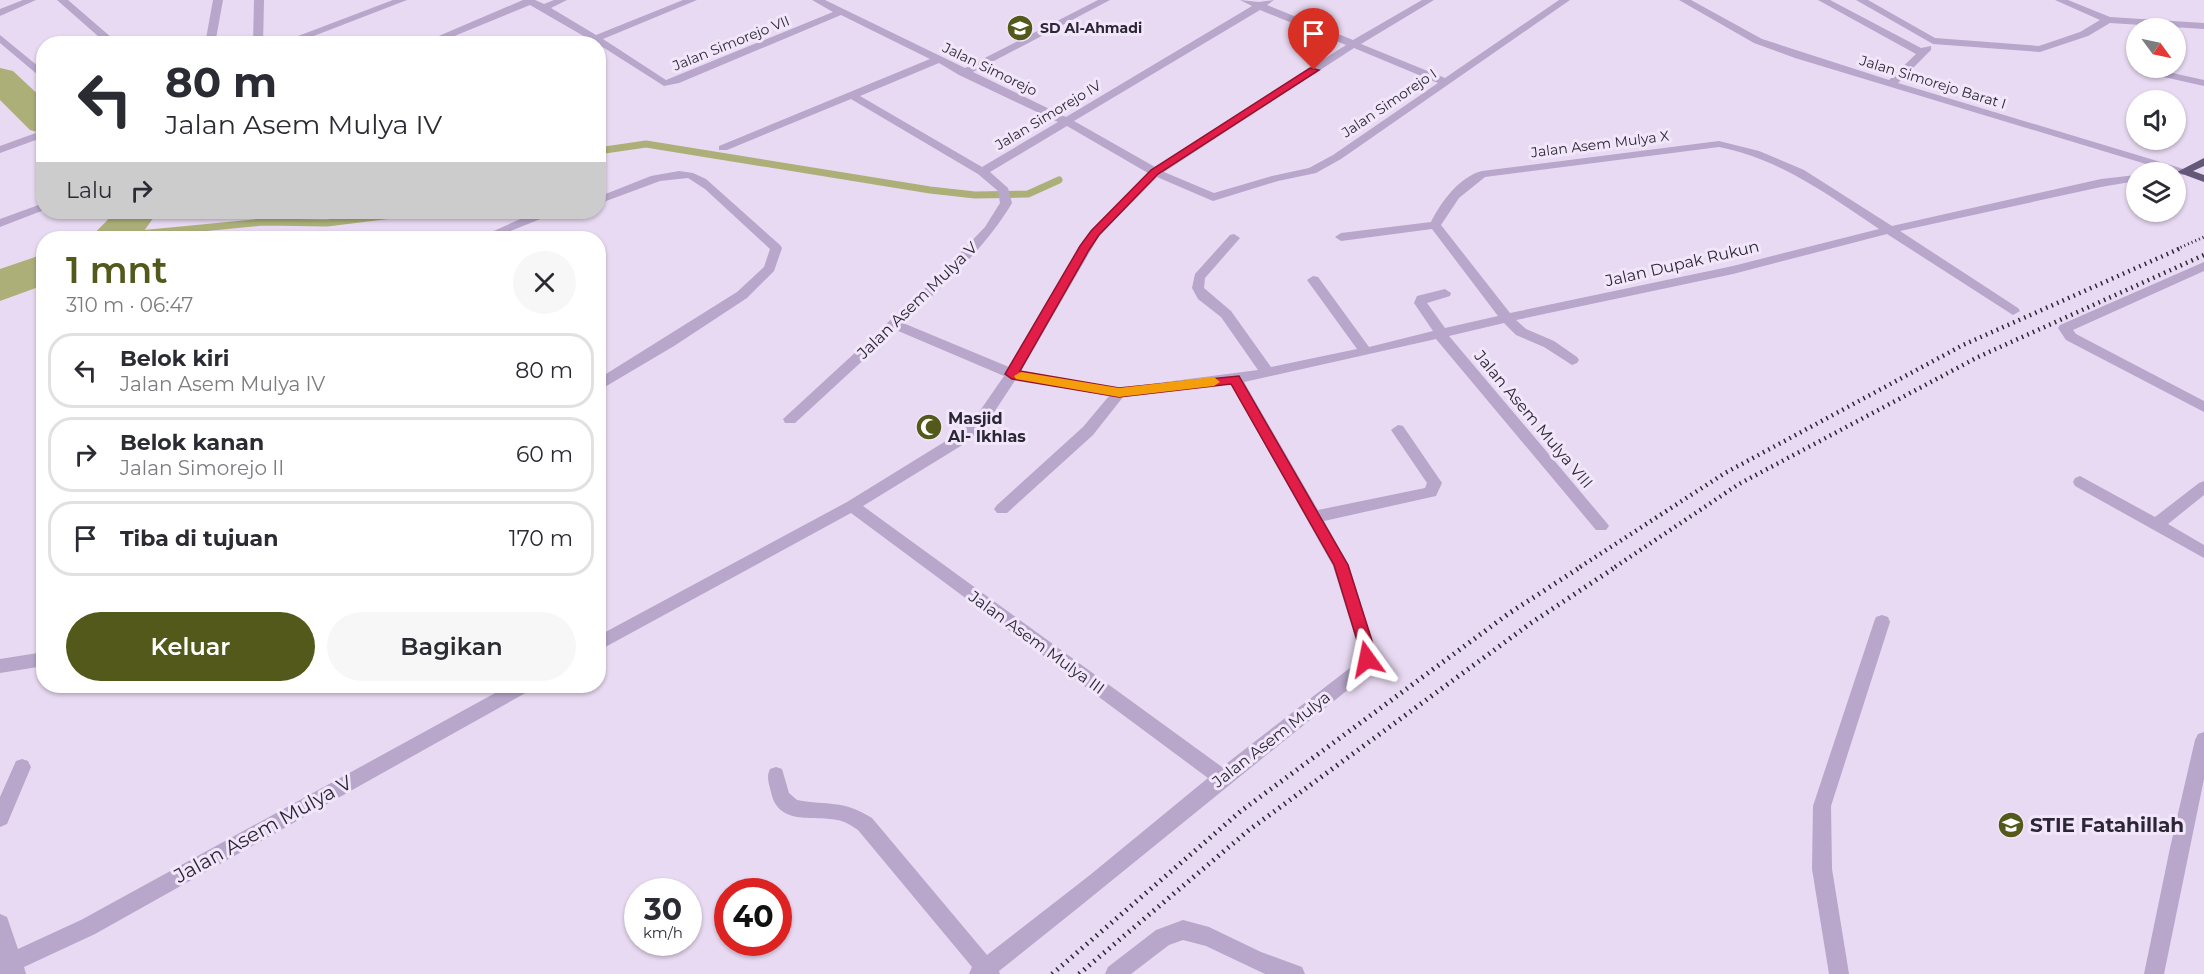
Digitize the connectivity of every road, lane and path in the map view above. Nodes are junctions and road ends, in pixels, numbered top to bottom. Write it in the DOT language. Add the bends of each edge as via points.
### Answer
graph roads {
  1 [pos="62,0"];
  2 [pos="218,0"];
  3 [pos="259,0"];
  4 [pos="402,0"];
  5 [pos="529,0"];
  6 [pos="562,0"];
  7 [pos="692,0"];
  8 [pos="817,0"];
  9 [pos="1105,0"];
  10 [pos="1245,0"];
  11 [pos="1429,0"];
  12 [pos="1565,0"];
  13 [pos="1684,0"];
  14 [pos="1823,0"];
  15 [pos="1861,0"];
  16 [pos="2060,0"];
  17 [pos="25,1"];
  18 [pos="1264,3"];
  19 [pos="543,8"];
  20 [pos="841,12"];
  21 [pos="0,14"];
  22 [pos="2108,20"];
  23 [pos="2204,26"];
  24 [pos="105,36"];
  25 [pos="211,36"];
  26 [pos="258,36"];
  27 [pos="304,36"];
  28 [pos="444,36"];
  29 [pos="591,36"];
  30 [pos="599,36"];
  31 [pos="0,38"];
  32 [pos="1933,41"];
  33 [pos="1354,44"];
  34 [pos="606,46"];
  35 [pos="1922,53"];
  36 [pos="937,60"];
  37 [pos="36,70"];
  38 [pos="963,73"];
  39 [pos="2184,78"];
  40 [pos="1446,82"];
  41 [pos="2204,82"];
  42 [pos="1891,84"];
  43 [pos="851,95"];
  44 [pos="1066,122"];
  45 [pos="36,136"];
  46 [pos="723,148"];
  47 [pos="0,150"];
  48 [pos="2204,161"];
  49 [pos="2143,162"];
  50 [pos="2186,170"];
  51 [pos="982,172"];
  52 [pos="1155,172"];
  53 [pos="2186,175"];
  54 [pos="2126,179"];
  55 [pos="2204,179"];
  56 [pos="1214,197"];
  57 [pos="606,198"];
  58 [pos="36,209"];
  59 [pos="529,219"];
  60 [pos="0,223"];
  61 [pos="1435,225"];
  62 [pos="1888,230"];
  63 [pos="501,231"];
  64 [pos="1341,237"];
  65 [pos="1234,238"];
  66 [pos="2204,266"];
  67 [pos="1313,280"];
  68 [pos="1445,293"];
  69 [pos="2013,311"];
  70 [pos="1506,319"];
  71 [pos="894,324"];
  72 [pos="1441,335"];
  73 [pos="1366,352"];
  74 [pos="1572,360"];
  75 [pos="1267,372"];
  76 [pos="1012,374"];
  77 [pos="1235,379"];
  78 [pos="606,381"];
  79 [pos="1119,393"];
  80 [pos="2204,406"];
  81 [pos="790,419"];
  82 [pos="1398,430"];
  83 [pos="2080,482"];
  84 [pos="2204,487"];
  85 [pos="852,506"];
  86 [pos="1002,509"];
  87 [pos="1314,517"];
  88 [pos="2156,525"];
  89 [pos="1601,526"];
  90 [pos="2204,552"];
  91 [pos="1882,622"];
  92 [pos="606,640"];
  93 [pos="36,660"];
  94 [pos="0,666"];
  95 [pos="510,693"];
  96 [pos="2204,740"];
  97 [pos="22,767"];
  98 [pos="776,775"];
  99 [pos="1222,778"];
  100 [pos="0,818"];
  101 [pos="0,924"];
  102 [pos="9,968"];
  103 [pos="985,973"];
  104 [pos="1115,974"];
  105 [pos="1295,974"];
  106 [pos="1839,974"];
  107 [pos="2154,974"];
  1 -- 24 [label="street"];
  2 -- 25 [label="street"];
  3 -- 26 [label="street"];
  4 -- 27 [label="street"];
  5 -- 19 [label="street"];
  5 -- 28 [label="street"];
  6 -- 19 [label="street"];
  7 -- 30 [label="street"];
  8 -- 20 [label="street, Jalan Simorejo"];
  9 -- 38 [label="street"];
  10 -- 18 [label="street"];
  11 -- 33 [label="street"];
  12 -- 40 [label="street, Jalan Simorejo I"];
  13 -- 42 [label="street, Jalan Simorejo Barat I" via="1758,41"];
  14 -- 35 [label="street"];
  15 -- 32 [label="street"];
  16 -- 22 [label="street"];
  17 -- 21 [label="street"];
  18 -- 33 [label="street"];
  18 -- 44 [label="street, Jalan Simorejo IV"];
  19 -- 29 [label="street"];
  20 -- 34 [label="street, Jalan Simorejo VII" via="664,83"];
  20 -- 36 [label="street, Jalan Simorejo"];
  22 -- 23 [label="street"];
  22 -- 32 [label="street" via="2084,34 2040,49"];
  31 -- 37 [label="street"];
  32 -- 35 [label="street"];
  33 -- 40 [label="street"];
  33 -- 52 [label="street"];
  35 -- 42 [label="street"];
  36 -- 38 [label="street, Jalan Simorejo"];
  36 -- 43 [label="street"];
  38 -- 44 [label="street, Jalan Simorejo"];
  39 -- 41 [label="street"];
  40 -- 56 [label="street, Jalan Simorejo I" via="1312,171"];
  42 -- 49 [label="street, Jalan Simorejo Barat I"];
  43 -- 46 [label="street"];
  43 -- 51 [label="street"];
  44 -- 51 [label="street, Jalan Simorejo IV"];
  44 -- 52 [label="street, Jalan Simorejo"];
  45 -- 47 [label="street"];
  48 -- 50 [label="main road"];
  51 -- 71 [label="street, Jalan Asem Mulya V" via="1005,197 990,229"];
  52 -- 56 [label="street, Jalan Simorejo"];
  52 -- 76 [label="street" via="1095,233"];
  53 -- 55 [label="main road"];
  54 -- 62 [label="street, Jalan Dupak Rukun"];
  57 -- 78 [label="street" via="660,178 698,178 777,248 770,268 742,295"];
  58 -- 60 [label="street"];
  59 -- 63 [label="street"];
  61 -- 62 [label="street, Jalan Asem Mulya X" via="1454,195 1482,174 1719,144 1796,170"];
  61 -- 64 [label="street"];
  61 -- 70 [label="street"];
  62 -- 69 [label="street, Jalan Asem Mulya X"];
  62 -- 70 [label="street, Jalan Dupak Rukun" via="1733,270"];
  65 -- 75 [label="street" via="1199,277 1198,288 1226,314"];
  66 -- 80 [label="street" via="2066,328 2071,337"];
  67 -- 73 [label="street"];
  68 -- 72 [label="street, Jalan Asem Mulya VIII" via="1419,303"];
  70 -- 72 [label="street, Jalan Dupak Rukun"];
  70 -- 74 [label="street" via="1521,332"];
  71 -- 76 [label="street, Jalan Dupak Rukun"];
  71 -- 81 [label="street, Jalan Asem Mulya V"];
  72 -- 73 [label="street, Jalan Dupak Rukun"];
  72 -- 89 [label="street, Jalan Asem Mulya VIII"];
  73 -- 75 [label="street, Jalan Dupak Rukun"];
  75 -- 77 [label="street, Jalan Dupak Rukun"];
  76 -- 79 [label="street, Jalan Dupak Rukun"];
  76 -- 85 [label="street" via="980,422 959,440"];
  77 -- 79 [label="street, Jalan Dupak Rukun"];
  77 -- 87 [label="street, Jalan Asem Mulya"];
  79 -- 86 [label="street" via="1088,431"];
  82 -- 87 [label="street" via="1435,483 1431,492"];
  83 -- 88 [label="street"];
  84 -- 88 [label="street"];
  85 -- 92 [label="street"];
  85 -- 99 [label="street, Jalan Asem Mulya III"];
  87 -- 99 [label="street, Jalan Asem Mulya" via="1341,565 1367,659 1363,668"];
  88 -- 90 [label="street"];
  91 -- 106 [label="street" via="1822,806 1822,869"];
  93 -- 94 [label="street"];
  95 -- 102 [label="street, Jalan Asem Mulya V"];
  96 -- 107 [label="street"];
  97 -- 100 [label="street"];
  98 -- 103 [label="street" via="781,797 792,808 837,811 865,824"];
  99 -- 103 [label="street, Jalan Asem Mulya"];
  101 -- 102 [label="street"];
  104 -- 105 [label="street" via="1163,937 1183,930"];
}
